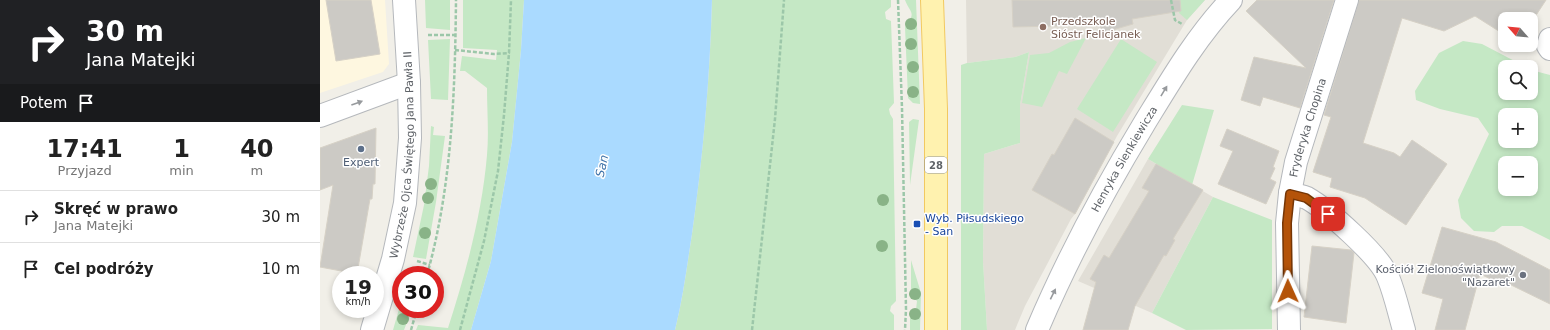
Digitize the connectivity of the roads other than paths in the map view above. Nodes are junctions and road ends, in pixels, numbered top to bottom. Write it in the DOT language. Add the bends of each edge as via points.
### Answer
graph roads {
  1 [pos="404,0"];
  2 [pos="932,0"];
  3 [pos="1231,0"];
  4 [pos="1347,0"];
  5 [pos="1550,40"];
  6 [pos="1550,49"];
  7 [pos="409,83"];
  8 [pos="320,116"];
  9 [pos="1290,194"];
  10 [pos="372,330"];
  11 [pos="936,330"];
  12 [pos="1037,330"];
  13 [pos="1289,330"];
  14 [pos="1404,330"];
  1 -- 7 [label="street, Wybrzeże Ojca Świętego Jana Pawła II"];
  2 -- 11 [label="main road, 28" via="936,109"];
  12 -- 3 [label="street, Henryka Sienkiewicza, one-way" via="1072,254 1129,150 1189,52"];
  4 -- 9 [label="street, Fryderyka Chopina" via="1296,162"];
  5 -- 6 [label="street"];
  8 -- 7 [label="street, one-way"];
  7 -- 10 [label="street, Wybrzeże Ojca Świętego Jana Pawła II" via="410,138 405,203 393,259"];
  9 -- 13 [label="street, Fryderyka Chopina" via="1287,223"];
  9 -- 14 [label="street" via="1306,198 1320,207 1373,255 1388,276"];
}
